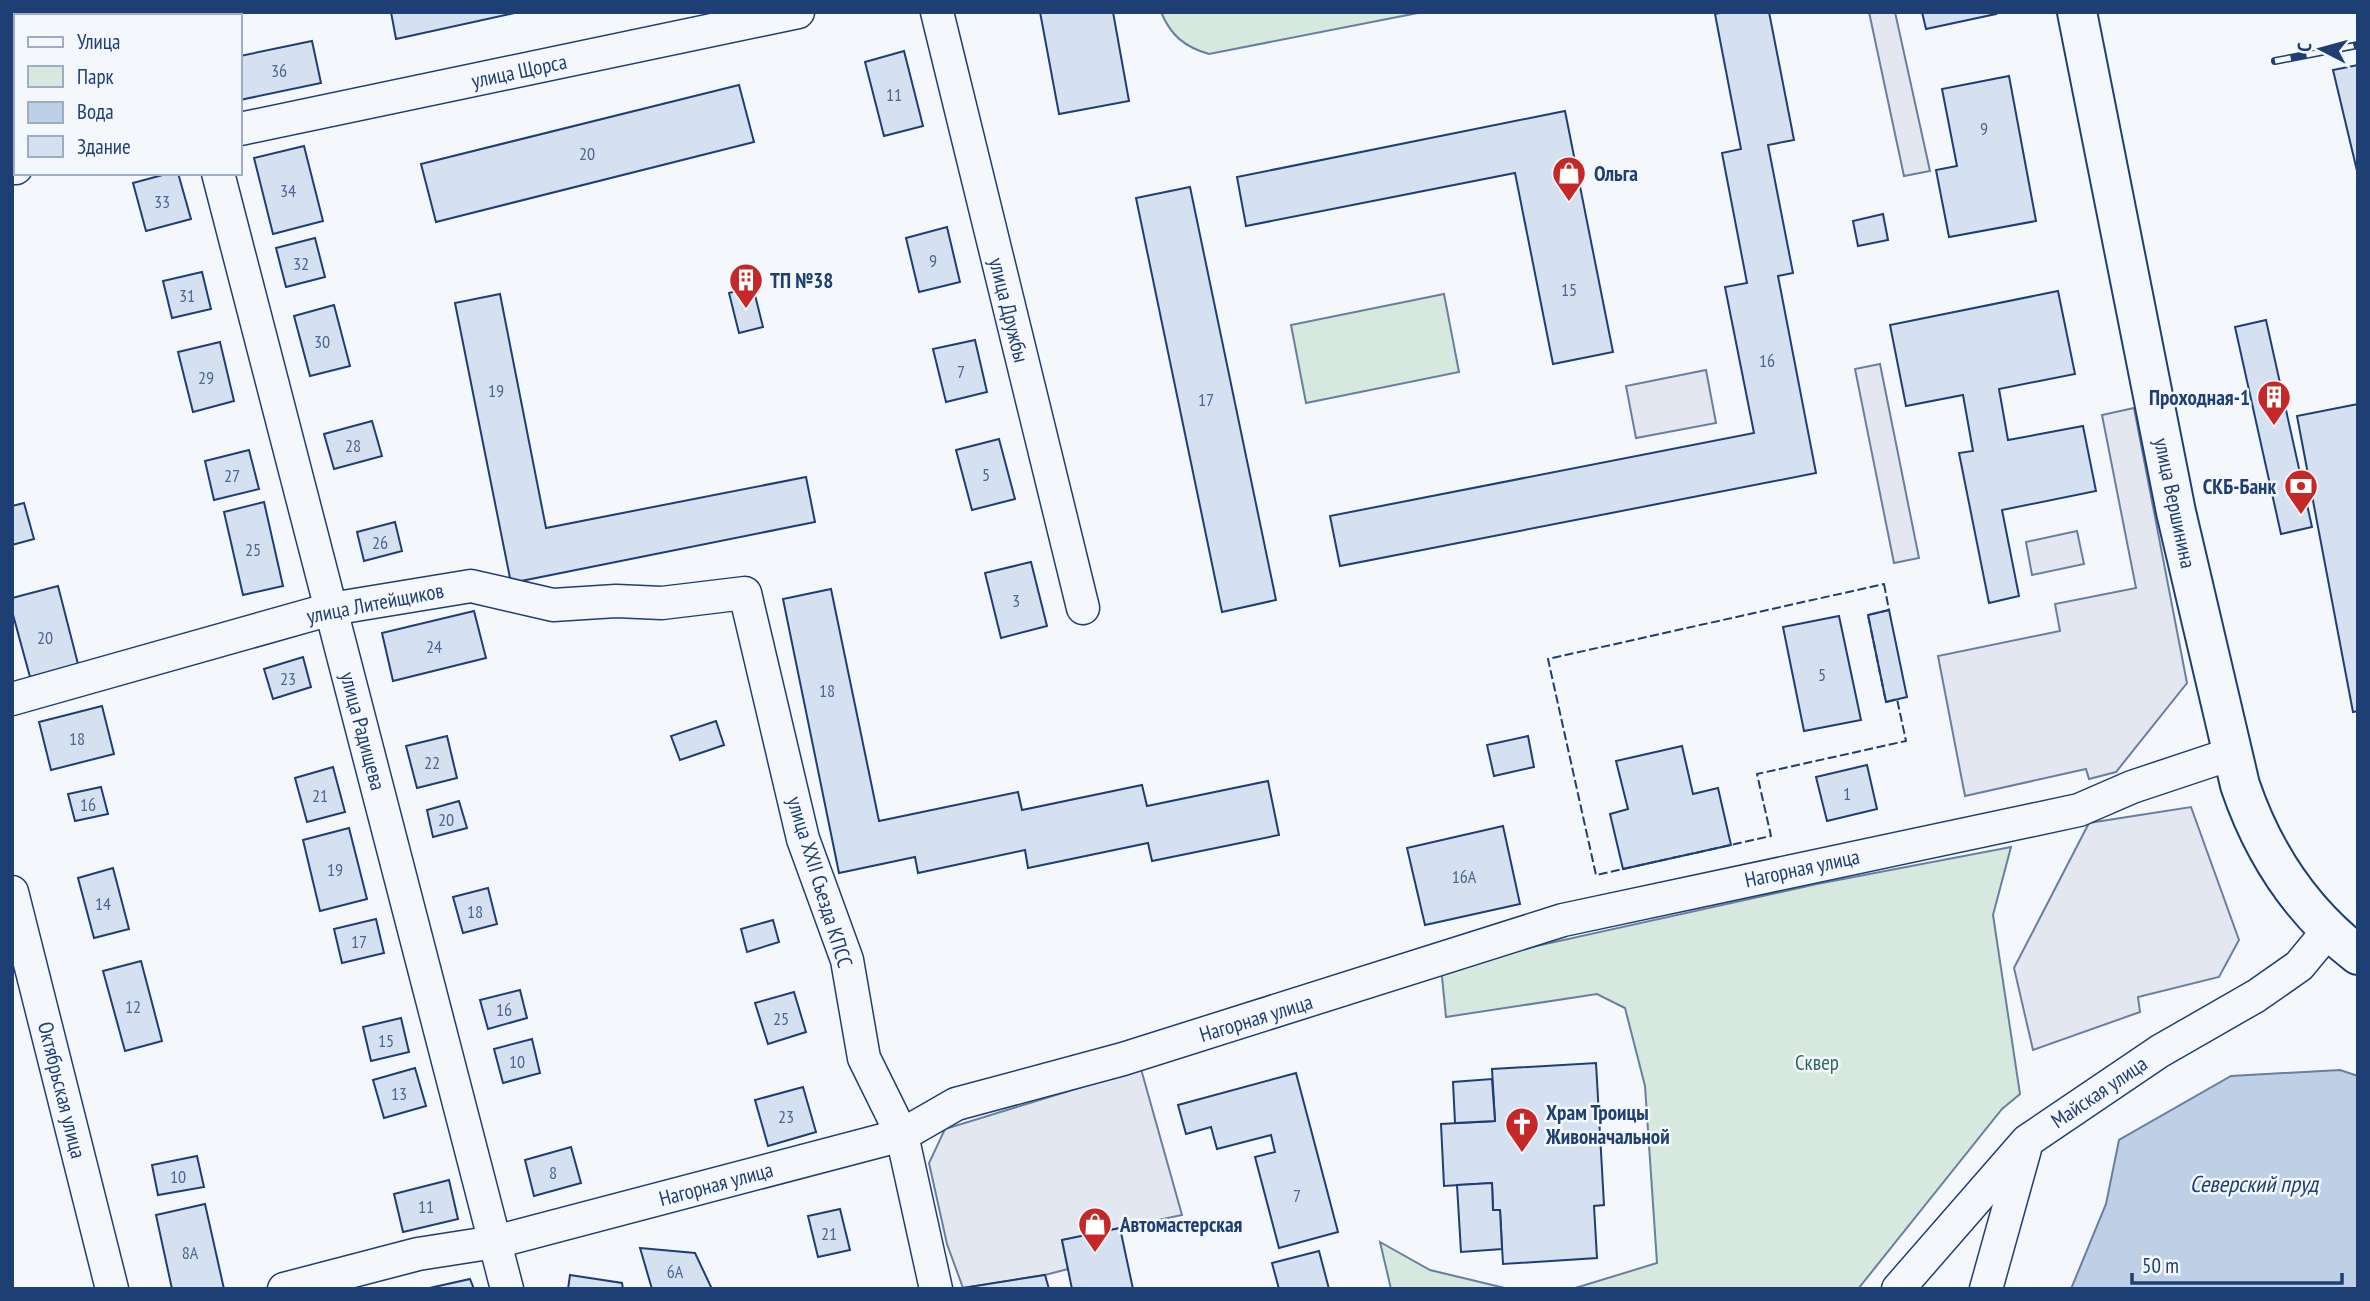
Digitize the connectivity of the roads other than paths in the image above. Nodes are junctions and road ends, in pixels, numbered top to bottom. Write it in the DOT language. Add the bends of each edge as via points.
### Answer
graph roads {
  1 [pos="798,12"];
  2 [pos="937,12"];
  3 [pos="2077,12"];
  4 [pos="242,130"];
  5 [pos="219,175"];
  6 [pos="745,593"];
  7 [pos="331,608"];
  8 [pos="1083,608"];
  9 [pos="12,699"];
  10 [pos="2231,754"];
  11 [pos="12,892"];
  12 [pos="2328,931"];
  13 [pos="2358,955"];
  14 [pos="902,1135"];
  15 [pos="2027,1141"];
  16 [pos="495,1241"];
  17 [pos="112,1289"];
  18 [pos="284,1289"];
  19 [pos="507,1289"];
  20 [pos="936,1289"];
  21 [pos="1898,1289"];
  22 [pos="1986,1289"];
  1 -- 4 [label="street, улица Щорса"];
  2 -- 8 [label="street, улица Дружбы"];
  3 -- 10 [label="main road, улица Вершинина" via="2176,512"];
  5 -- 7 [label="street, улица Радищева"];
  6 -- 7 [label="street, улица Литейщиков" via="662,604 553,605 471,586"];
  6 -- 14 [label="street, улица XXII Съезда КПСС" via="803,839 847,960 864,1058"];
  7 -- 9 [label="street, улица Литейщиков"];
  7 -- 16 [label="street, улица Радищева"];
  10 -- 12 [label="main road, улица Вершинина" via="2264,843 2294,892"];
  10 -- 14 [label="street, Нагорная улица" via="2079,810 1563,920 1123,1059 956,1104"];
  11 -- 17 [label="street, Октябрьская улица"];
  12 -- 13 [label="main road, улица Вершинина"];
  12 -- 15 [label="street, Майская улица" via="2299,966 2160,1051"];
  14 -- 16 [label="street, Нагорная улица"];
  14 -- 20 [label="street, улица XXII Съезда КПСС"];
  15 -- 21 [label="street, Майская улица"];
  15 -- 22 [label="street"];
  16 -- 18 [label="street, Нагорная улица" via="418,1254"];
  16 -- 19 [label="street, улица Радищева"];
}
